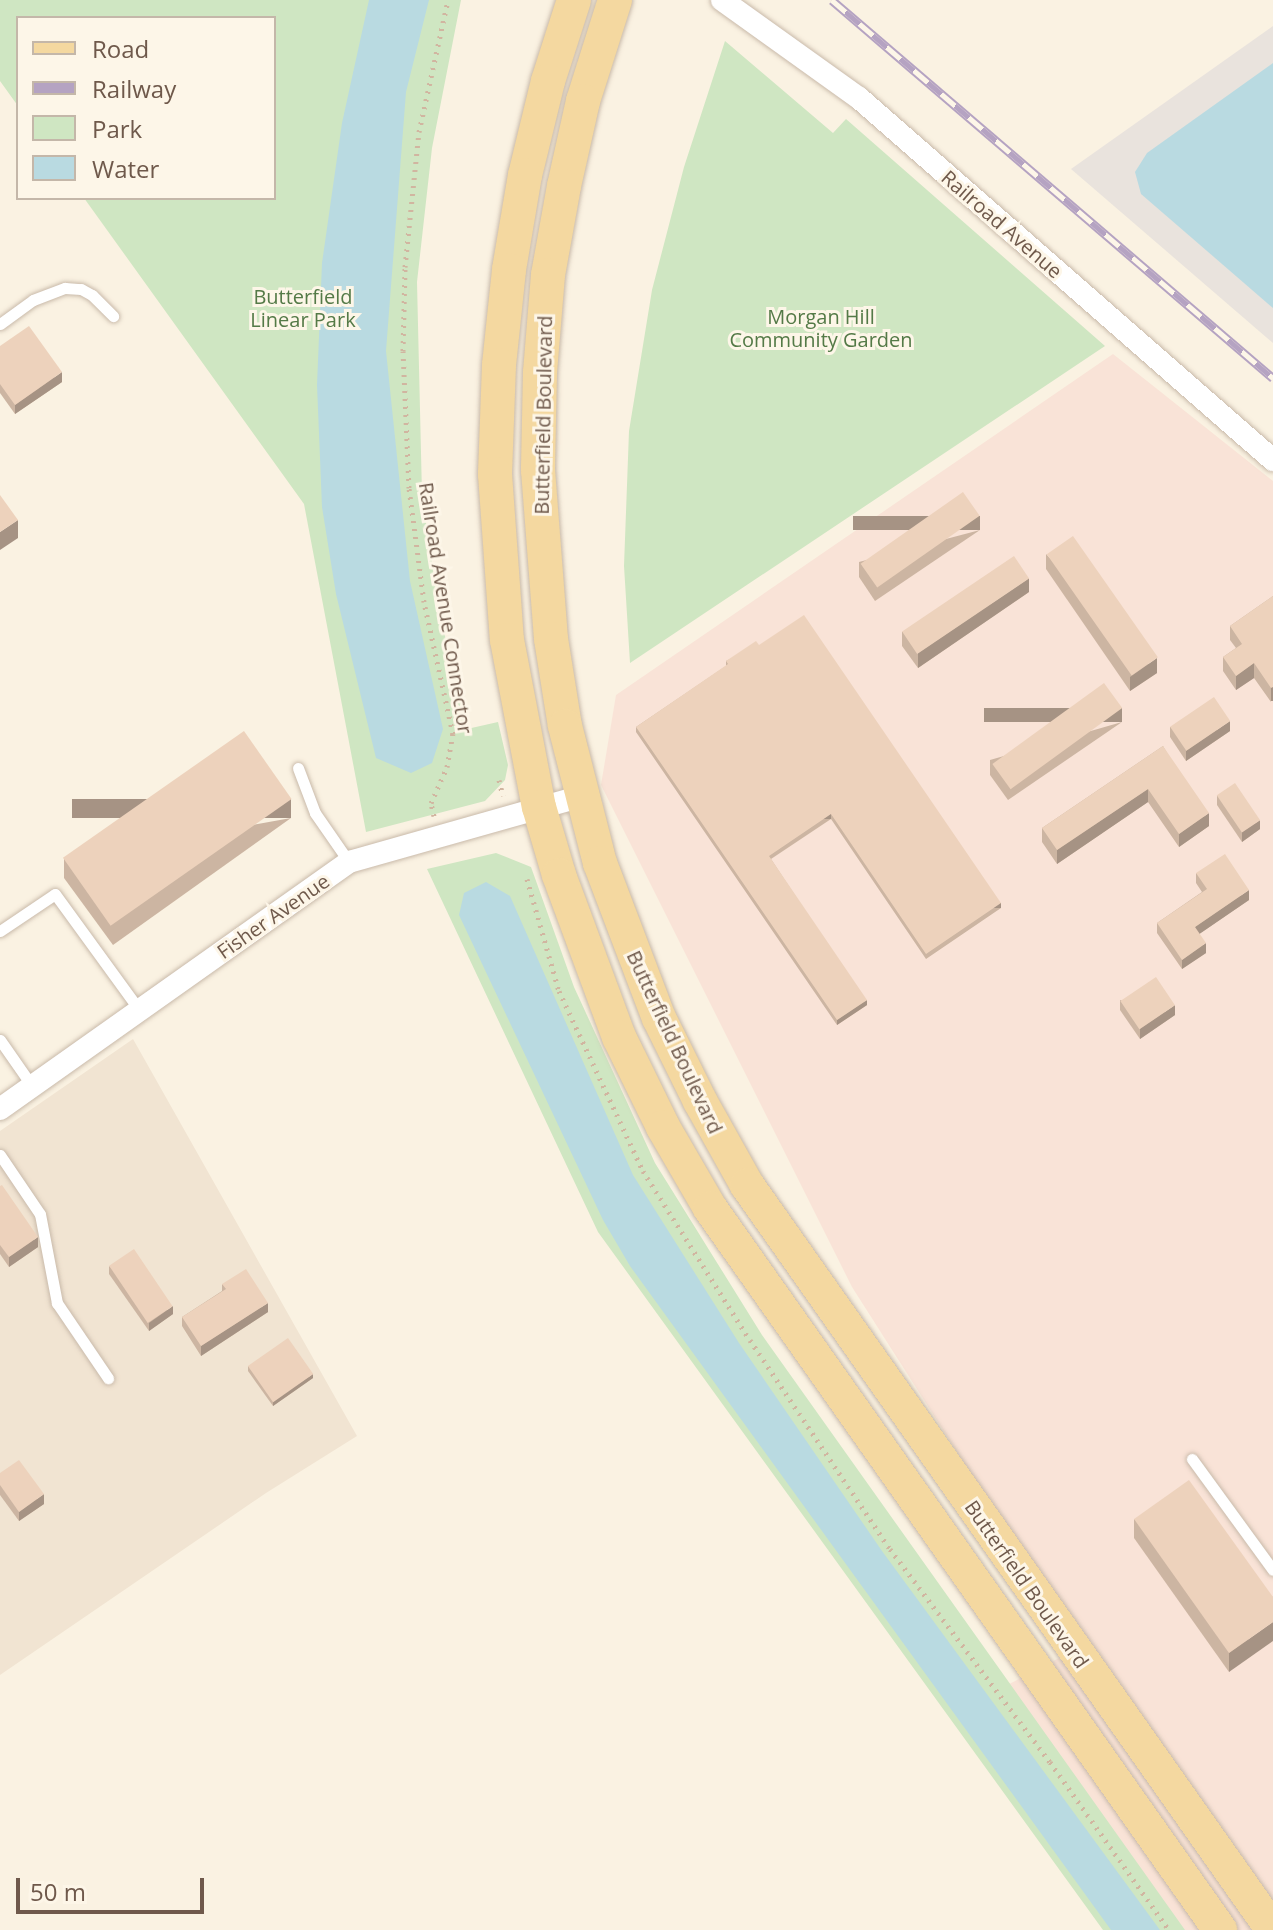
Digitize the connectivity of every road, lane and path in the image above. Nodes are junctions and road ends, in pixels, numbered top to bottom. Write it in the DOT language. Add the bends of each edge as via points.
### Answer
graph roads {
  1 [pos="448,0"];
  2 [pos="574,0"];
  3 [pos="722,0"];
  4 [pos="614,4"];
  5 [pos="113,316"];
  6 [pos="0,324"];
  7 [pos="1273,460"];
  8 [pos="298,768"];
  9 [pos="582,796"];
  10 [pos="539,807"];
  11 [pos="438,837"];
  12 [pos="349,862"];
  13 [pos="0,931"];
  14 [pos="140,1011"];
  15 [pos="0,1040"];
  16 [pos="32,1086"];
  17 [pos="0,1109"];
  18 [pos="0,1155"];
  19 [pos="108,1378"];
  20 [pos="1192,1459"];
  21 [pos="1273,1570"];
  22 [pos="1265,1914"];
  23 [pos="1220,1930"];
  1 -- 11 [label="path, Railroad Avenue Connector" via="419,132 405,267 403,351 411,502 424,602 453,734 447,767 431,803"];
  2 -- 10 [label="main road, Butterfield Boulevard" via="525,175 499,365 495,474 500,569 507,640"];
  3 -- 7 [label="street, Railroad Avenue" via="859,98"];
  4 -- 9 [label="main road, Butterfield Boulevard" via="583,101 564,186 548,275 540,372 543,559 558,682"];
  5 -- 6 [label="lane" via="92,295 65,288 33,300"];
  8 -- 12 [label="lane" via="315,813"];
  9 -- 10 [label="street, Fisher Avenue"];
  9 -- 22 [label="main road, Butterfield Boulevard" via="600,863 659,1018 747,1185"];
  10 -- 11 [label="street, Fisher Avenue"];
  10 -- 23 [label="main road, Butterfield Boulevard" via="619,1037 710,1208"];
  11 -- 12 [label="street, Fisher Avenue"];
  12 -- 14 [label="street, Fisher Avenue"];
  13 -- 14 [label="lane" via="55,894"];
  14 -- 16 [label="street, Fisher Avenue"];
  15 -- 16 [label="lane"];
  16 -- 17 [label="street, Fisher Avenue"];
  18 -- 19 [label="lane" via="40,1214 57,1303"];
  20 -- 21 [label="lane"];
}
